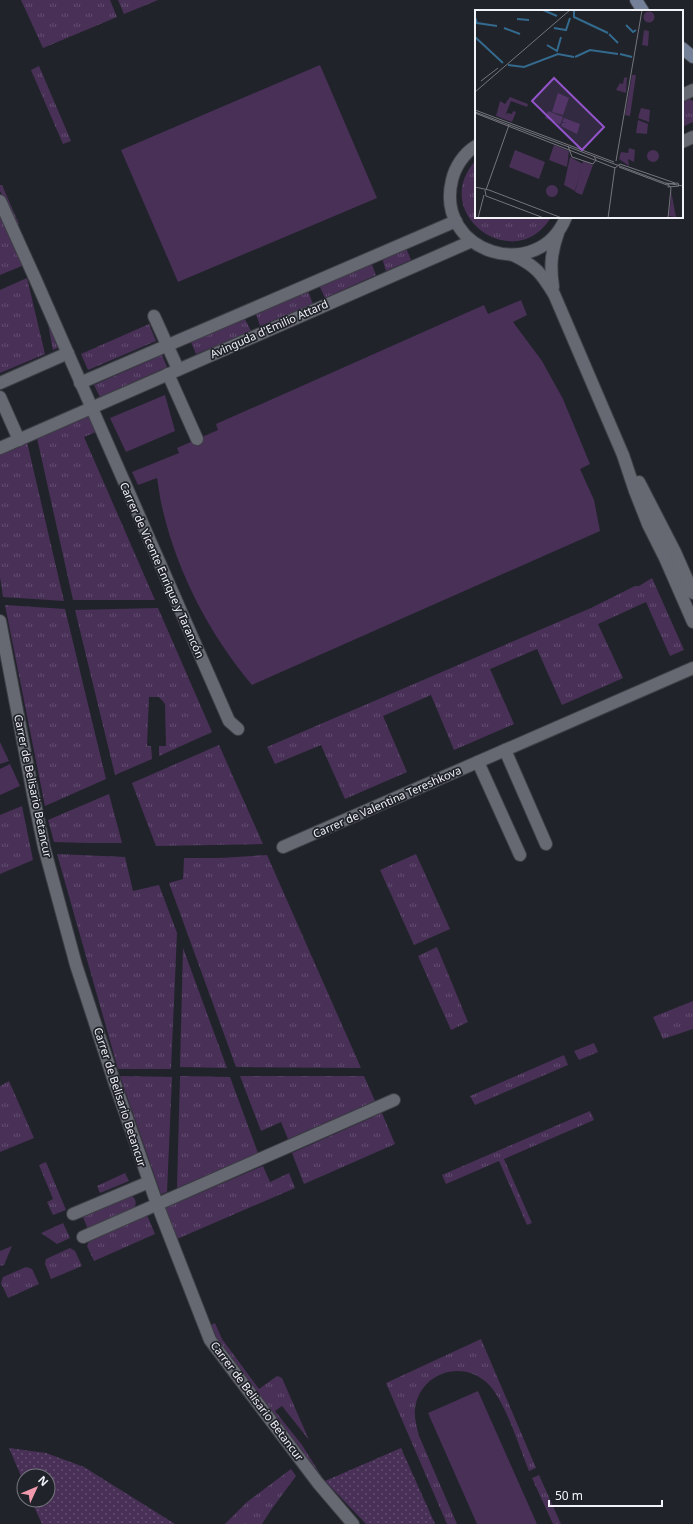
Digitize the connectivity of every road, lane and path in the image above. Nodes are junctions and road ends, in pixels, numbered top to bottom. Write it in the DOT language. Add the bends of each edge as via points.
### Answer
graph roads {
  1 [pos="636,0"];
  2 [pos="642,10"];
  3 [pos="683,49"];
  4 [pos="693,57"];
  5 [pos="693,137"];
  6 [pos="683,142"];
  7 [pos="475,147"];
  8 [pos="0,201"];
  9 [pos="456,221"];
  10 [pos="563,222"];
  11 [pos="472,241"];
  12 [pos="513,255"];
  13 [pos="554,294"];
  14 [pos="154,316"];
  15 [pos="167,345"];
  16 [pos="68,353"];
  17 [pos="173,371"];
  18 [pos="80,382"];
  19 [pos="0,383"];
  20 [pos="0,397"];
  21 [pos="91,408"];
  22 [pos="197,439"];
  23 [pos="19,440"];
  24 [pos="0,448"];
  25 [pos="623,455"];
  26 [pos="665,558"];
  27 [pos="693,593"];
  28 [pos="693,607"];
  29 [pos="0,621"];
  30 [pos="693,622"];
  31 [pos="693,668"];
  32 [pos="238,729"];
  33 [pos="505,750"];
  34 [pos="478,762"];
  35 [pos="546,844"];
  36 [pos="282,847"];
  37 [pos="520,855"];
  38 [pos="394,1100"];
  39 [pos="148,1182"];
  40 [pos="157,1204"];
  41 [pos="73,1214"];
  42 [pos="83,1237"];
  43 [pos="353,1524"];
  1 -- 2 [label="street"];
  3 -- 4 [label="street"];
  5 -- 6 [label="street"];
  7 -- 9 [label="street" via="462,158 454,173 450,189"];
  8 -- 16 [label="street"];
  9 -- 11 [label="street"];
  9 -- 15 [label="street"];
  10 -- 12 [label="street" via="547,242 531,251"];
  10 -- 13 [label="street" via="553,246 550,262"];
  11 -- 12 [label="street" via="498,254"];
  11 -- 17 [label="street, Avinguda d'Emilio Attard"];
  12 -- 13 [label="street" via="536,268"];
  13 -- 25 [label="street"];
  14 -- 15 [label="street"];
  15 -- 17 [label="street"];
  15 -- 18 [label="street"];
  16 -- 18 [label="street"];
  16 -- 19 [label="street"];
  17 -- 21 [label="street, Avinguda d'Emilio Attard"];
  17 -- 22 [label="street"];
  18 -- 21 [label="street"];
  20 -- 23 [label="street"];
  21 -- 23 [label="street, Avinguda d'Emilio Attard"];
  21 -- 32 [label="street, Carrer de Vicente Enrique y Tarancón" via="229,721"];
  23 -- 24 [label="street, Avinguda d'Emilio Attard"];
  25 -- 26 [label="street" via="646,518"];
  25 -- 27 [label="street" via="659,521"];
  26 -- 28 [label="street" via="671,561 675,568"];
  26 -- 30 [label="street"];
  29 -- 39 [label="street, Carrer de Belisario Betancur" via="44,847 76,965"];
  31 -- 33 [label="street, Carrer de Valentina Tereshkova"];
  33 -- 34 [label="street, Carrer de Valentina Tereshkova"];
  33 -- 35 [label="street"];
  34 -- 36 [label="street, Carrer de Valentina Tereshkova"];
  34 -- 37 [label="street"];
  38 -- 40 [label="street"];
  39 -- 40 [label="street, Carrer de Belisario Betancur"];
  39 -- 41 [label="street"];
  40 -- 42 [label="street"];
  40 -- 43 [label="street, Carrer de Belisario Betancur" via="210,1340 318,1483"];
}
